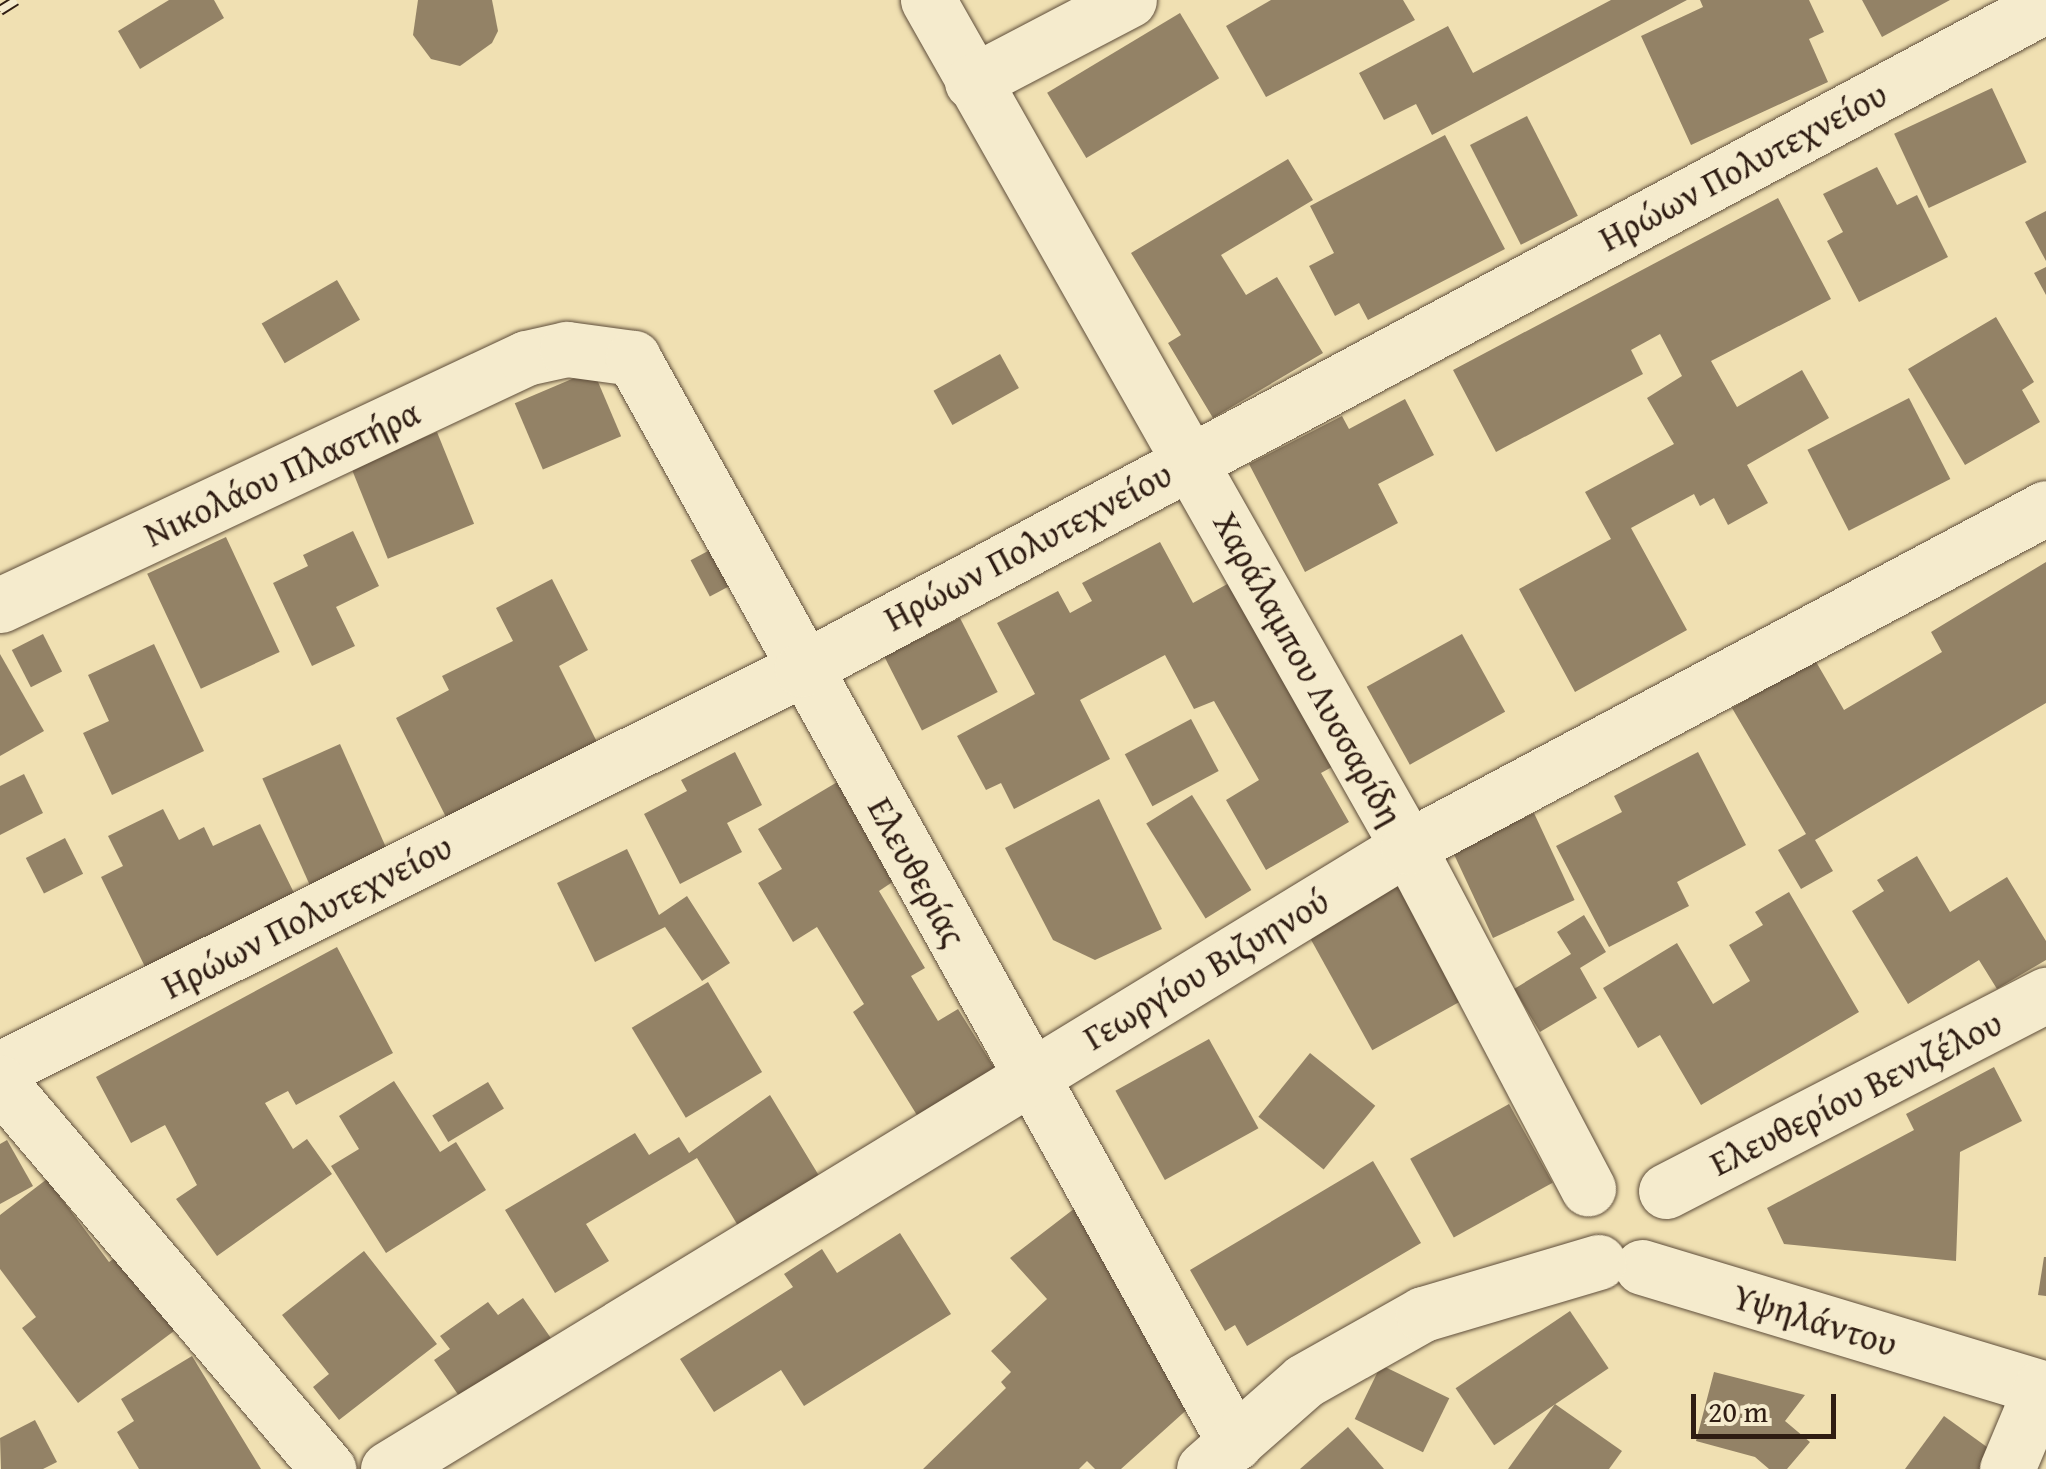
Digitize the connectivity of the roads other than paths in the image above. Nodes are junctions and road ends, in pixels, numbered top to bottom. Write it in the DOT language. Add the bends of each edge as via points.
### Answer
graph roads {
  1 [pos="928,0"];
  2 [pos="1129,0"];
  3 [pos="2046,6"];
  4 [pos="972,82"];
  5 [pos="567,349"];
  6 [pos="1190,458"];
  7 [pos="2046,508"];
  8 [pos="0,605"];
  9 [pos="802,669"];
  10 [pos="1408,847"];
  11 [pos="2046,995"];
  12 [pos="0,1069"];
  13 [pos="1032,1075"];
  14 [pos="0,1083"];
  15 [pos="1588,1188"];
  16 [pos="1666,1191"];
  17 [pos="1620,1264"];
  18 [pos="2044,1389"];
  19 [pos="1220,1456"];
  20 [pos="328,1469"];
  21 [pos="388,1469"];
  22 [pos="2007,1469"];
  1 -- 4 [label="street, Χαράλαμπου Λυσσαρίδη"];
  2 -- 4 [label="street"];
  3 -- 6 [label="street, Ηρώων Πολυτεχνείου"];
  4 -- 6 [label="street, Χαράλαμπου Λυσσαρίδη"];
  5 -- 8 [label="street, Νικολάου Πλαστήρα" via="526,358"];
  5 -- 9 [label="street, Ελευθερίας" via="633,358"];
  6 -- 9 [label="street, Ηρώων Πολυτεχνείου"];
  6 -- 10 [label="street, Χαράλαμπου Λυσσαρίδη"];
  7 -- 10 [label="street, Γεωργίου Βιζυηνού"];
  9 -- 12 [label="street, Ηρώων Πολυτεχνείου"];
  9 -- 13 [label="street, Ελευθερίας"];
  10 -- 13 [label="street, Γεωργίου Βιζυηνού"];
  10 -- 15 [label="street, Χαράλαμπου Λυσσαρίδη"];
  11 -- 16 [label="street, Ελευθερίου Βενιζέλου"];
  13 -- 19 [label="street, Ελευθερίας"];
  13 -- 21 [label="street, Γεωργίου Βιζυηνού"];
  14 -- 20 [label="street"];
  15 -- 16 [label="street" via="1627,1170"];
  15 -- 17 [label="street" via="1578,1202 1578,1235"];
  16 -- 17 [label="street" via="1672,1236"];
  17 -- 18 [label="street, Υψηλάντου"];
  17 -- 19 [label="street" via="1423,1314 1304,1381"];
  18 -- 22 [label="street"];
}
